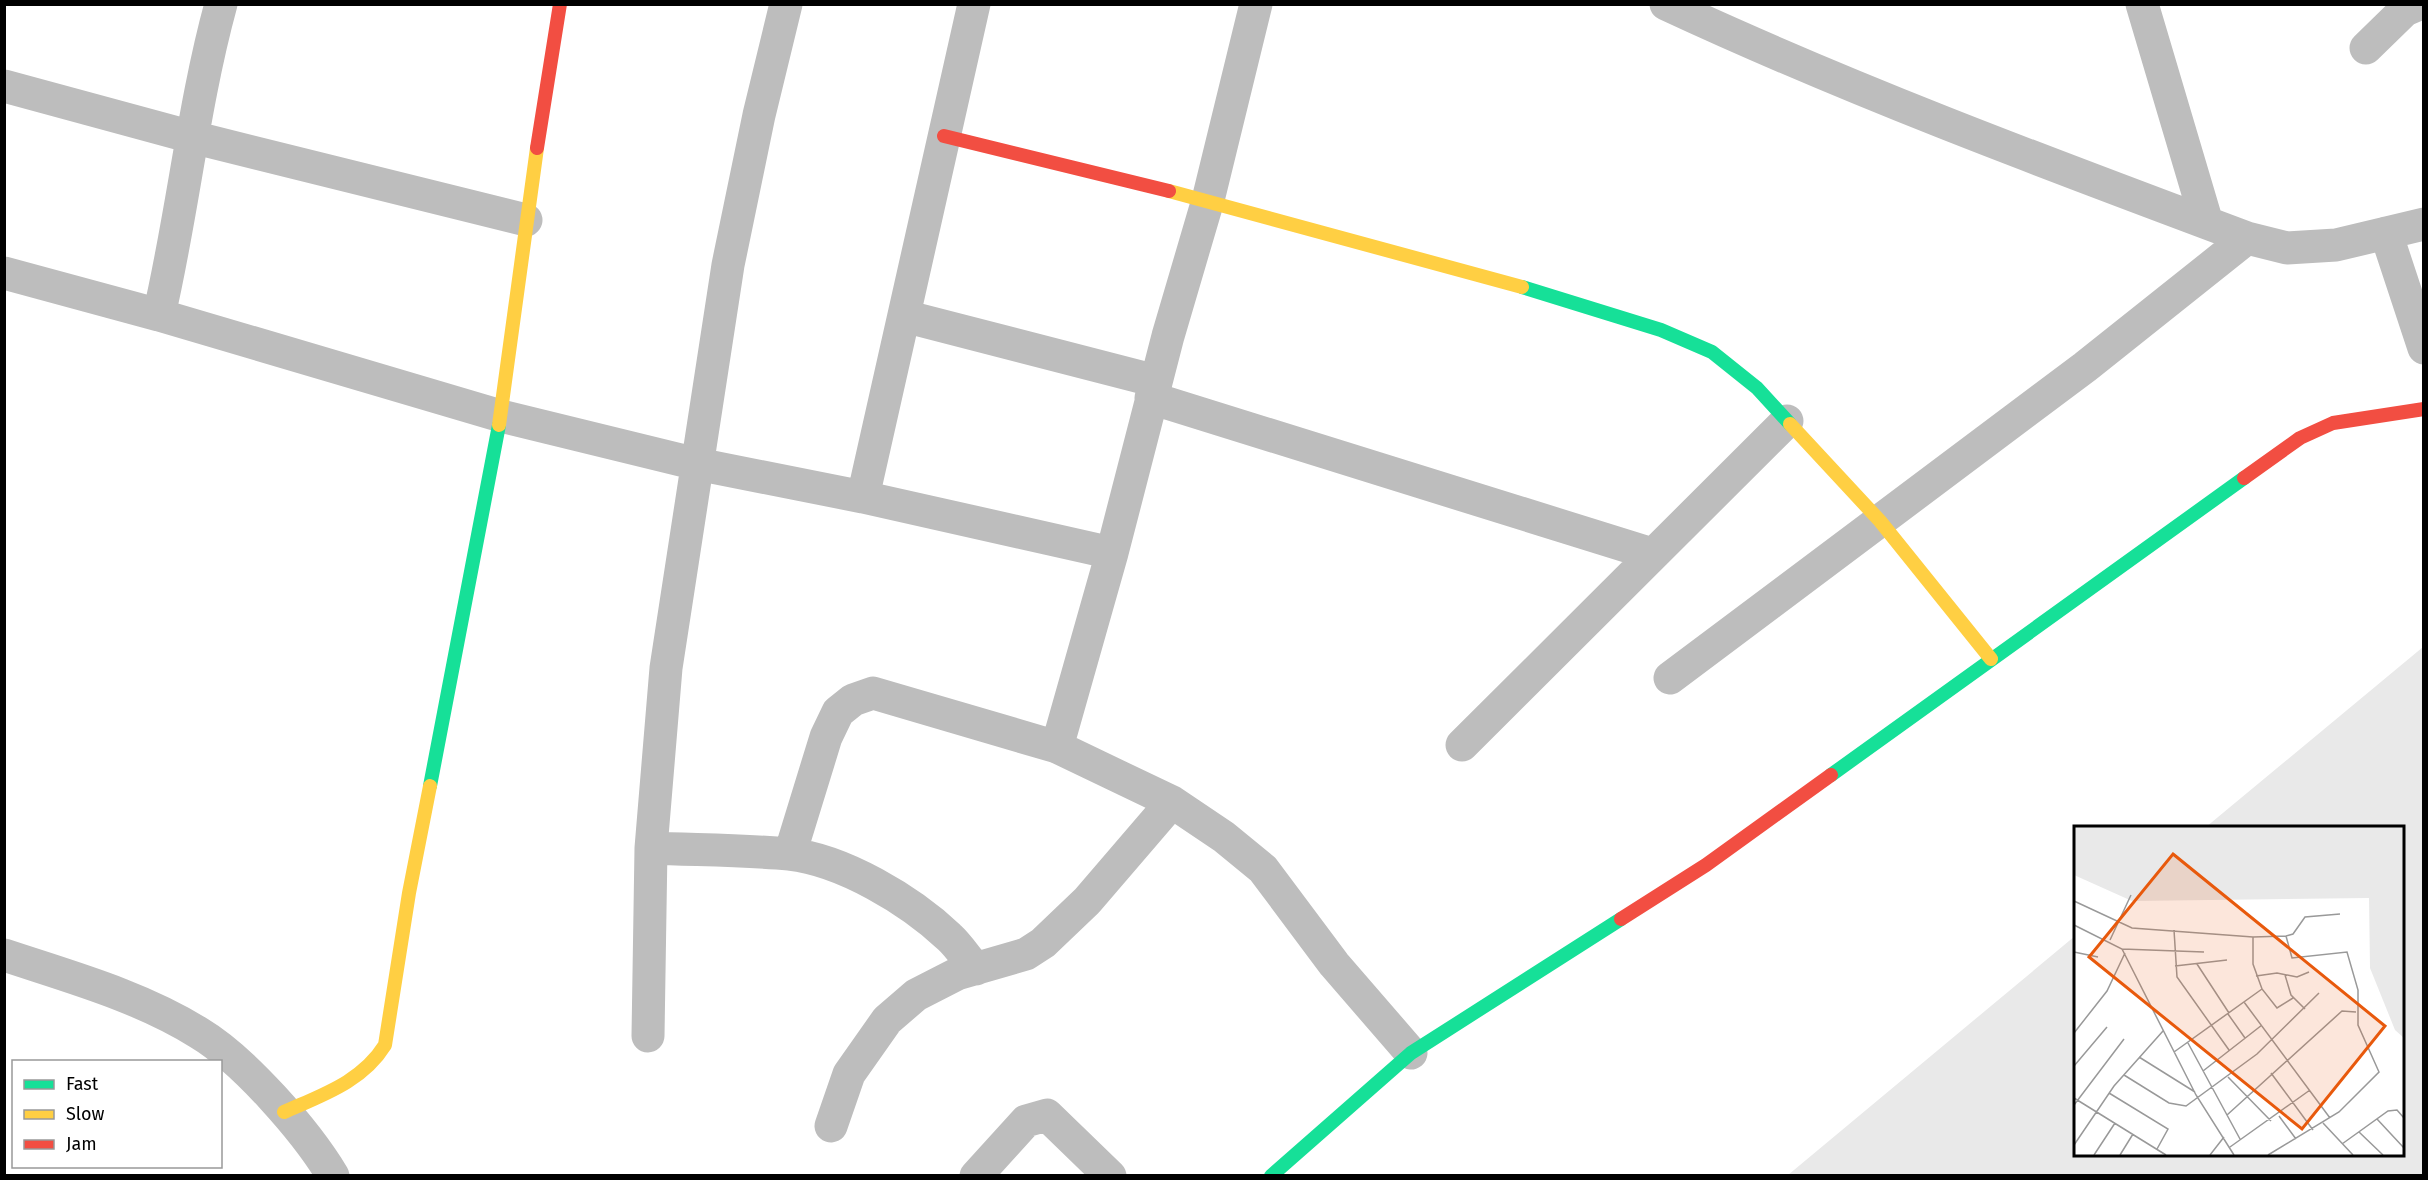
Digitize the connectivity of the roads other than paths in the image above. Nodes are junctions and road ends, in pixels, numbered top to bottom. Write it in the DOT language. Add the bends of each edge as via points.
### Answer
graph roads {
  1 [pos="220,4"];
  2 [pos="561,4"];
  3 [pos="786,4"];
  4 [pos="974,4"];
  5 [pos="1256,4"];
  6 [pos="1666,4"];
  7 [pos="2142,4"];
  8 [pos="2419,4"];
  9 [pos="2366,48"];
  10 [pos="4,86"];
  11 [pos="192,136"];
  12 [pos="944,136"];
  13 [pos="1208,200"];
  14 [pos="526,220"];
  15 [pos="2207,223"];
  16 [pos="2424,224"];
  17 [pos="2386,233"];
  18 [pos="2247,238"];
  19 [pos="4,273"];
  20 [pos="159,315"];
  21 [pos="904,316"];
  22 [pos="2424,348"];
  23 [pos="1154,390"];
  24 [pos="2424,409"];
  25 [pos="501,416"];
  26 [pos="1787,421"];
  27 [pos="697,465"];
  28 [pos="863,497"];
  29 [pos="1880,521"];
  30 [pos="1112,553"];
  31 [pos="1652,554"];
  32 [pos="1992,659"];
  33 [pos="1670,678"];
  34 [pos="1462,745"];
  35 [pos="1058,747"];
  36 [pos="1172,801"];
  37 [pos="651,848"];
  38 [pos="790,854"];
  39 [pos="4,955"];
  40 [pos="976,969"];
  41 [pos="648,1036"];
  42 [pos="1411,1053"];
  43 [pos="284,1112"];
  44 [pos="831,1126"];
  45 [pos="333,1176"];
  46 [pos="976,1176"];
  47 [pos="1110,1176"];
  48 [pos="1271,1176"];
  1 -- 11 [label="street"];
  2 -- 14 [label="street"];
  3 -- 27 [label="street" via="728,265"];
  4 -- 12 [label="street"];
  5 -- 13 [label="street"];
  6 -- 15 [label="street" via="1751,44"];
  7 -- 15 [label="street"];
  8 -- 9 [label="street" via="2405,10"];
  10 -- 11 [label="street"];
  11 -- 14 [label="street"];
  11 -- 20 [label="street"];
  12 -- 13 [label="street"];
  12 -- 21 [label="street"];
  13 -- 23 [label="street"];
  13 -- 26 [label="street" via="1578,303 1661,330 1712,352 1757,388"];
  14 -- 25 [label="street"];
  15 -- 18 [label="street"];
  16 -- 17 [label="street"];
  17 -- 18 [label="street" via="2336,245 2288,248"];
  17 -- 22 [label="street"];
  18 -- 29 [label="street" via="2085,367"];
  19 -- 20 [label="street"];
  20 -- 25 [label="street"];
  21 -- 23 [label="street"];
  21 -- 28 [label="street"];
  23 -- 30 [label="street"];
  23 -- 31 [label="street"];
  24 -- 32 [label="street" via="2333,423 2300,438"];
  25 -- 27 [label="street"];
  25 -- 43 [label="street" via="411,881 385,1045 372,1064 355,1076"];
  26 -- 29 [label="street"];
  26 -- 31 [label="street"];
  27 -- 28 [label="street"];
  27 -- 37 [label="street" via="666,668"];
  28 -- 30 [label="street"];
  29 -- 32 [label="street"];
  29 -- 33 [label="street"];
  30 -- 35 [label="street"];
  31 -- 34 [label="street"];
  32 -- 42 [label="street" via="1706,865"];
  35 -- 36 [label="street"];
  35 -- 38 [label="street" via="873,693 853,699 838,712 826,737"];
  36 -- 40 [label="street" via="1087,901 1043,943 1026,954"];
  36 -- 42 [label="street" via="1263,869 1334,964"];
  37 -- 38 [label="street"];
  37 -- 41 [label="street"];
  38 -- 40 [label="street" via="867,880 950,938"];
  39 -- 43 [label="street" via="112,991 200,1033 242,1066"];
  40 -- 44 [label="street" via="916,995 887,1020 849,1074"];
  42 -- 48 [label="street"];
  43 -- 45 [label="street"];
  46 -- 47 [label="street" via="1026,1121 1047,1115"];
}
